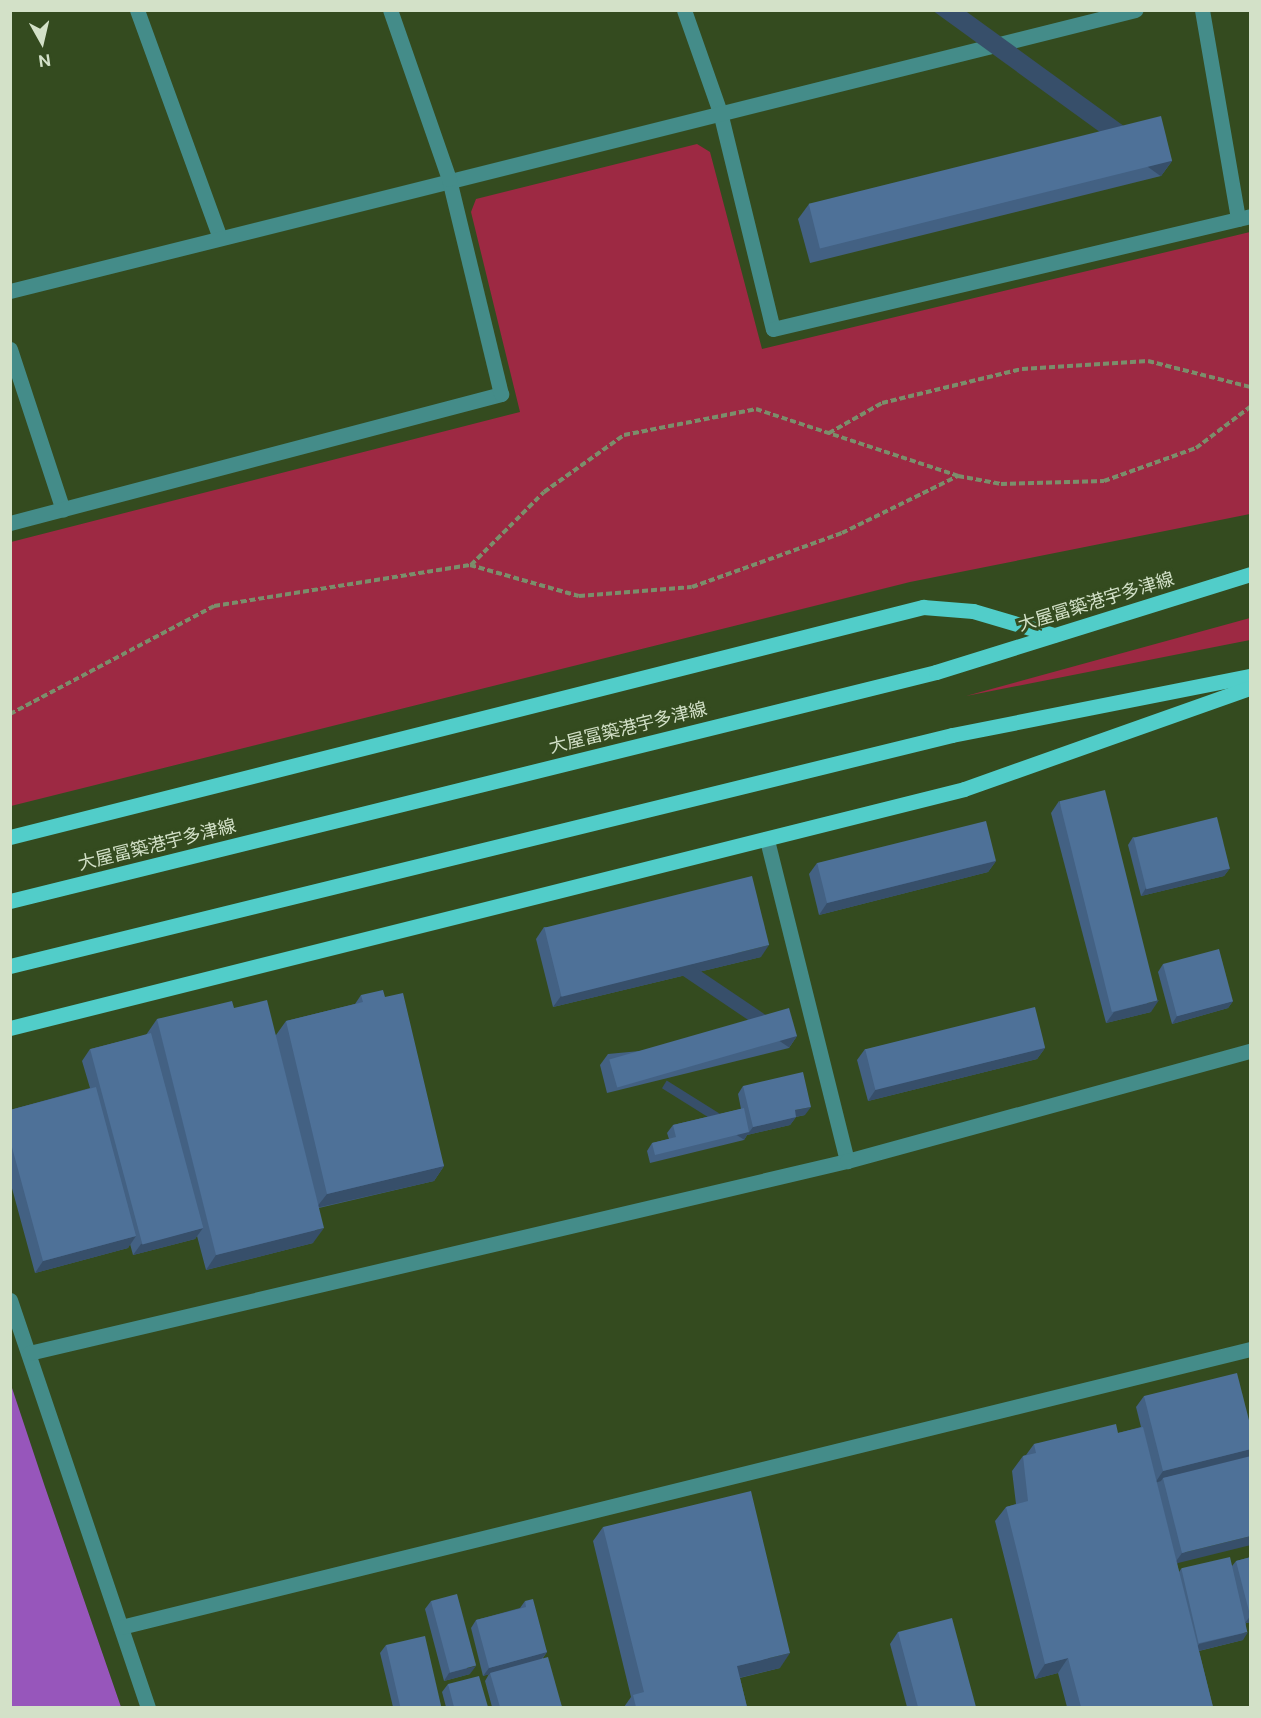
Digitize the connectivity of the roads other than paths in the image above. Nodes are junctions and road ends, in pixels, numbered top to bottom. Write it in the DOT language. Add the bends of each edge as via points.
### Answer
graph roads {
  1 [pos="137,10"];
  2 [pos="390,10"];
  3 [pos="684,10"];
  4 [pos="1136,10"];
  5 [pos="1202,10"];
  6 [pos="720,112"];
  7 [pos="448,179"];
  8 [pos="1244,218"];
  9 [pos="219,235"];
  10 [pos="10,291"];
  11 [pos="10,349"];
  12 [pos="63,510"];
  13 [pos="10,523"];
  14 [pos="1251,574"];
  15 [pos="1054,635"];
  16 [pos="1251,676"];
  17 [pos="1251,688"];
  18 [pos="10,837"];
  19 [pos="766,840"];
  20 [pos="10,901"];
  21 [pos="10,966"];
  22 [pos="10,1029"];
  23 [pos="1251,1051"];
  24 [pos="847,1161"];
  25 [pos="10,1300"];
  26 [pos="1251,1349"];
  27 [pos="29,1353"];
  28 [pos="121,1627"];
  29 [pos="148,1707"];
  1 -- 9 [label="street"];
  2 -- 7 [label="street"];
  3 -- 6 [label="street"];
  4 -- 6 [label="street"];
  5 -- 8 [label="street"];
  6 -- 7 [label="street"];
  6 -- 8 [label="street" via="773,329"];
  7 -- 9 [label="street"];
  7 -- 12 [label="street" via="501,394"];
  9 -- 10 [label="street"];
  11 -- 12 [label="street"];
  12 -- 13 [label="street"];
  14 -- 15 [label="main road, 大屋冨築港宇多津線"];
  15 -- 18 [label="main road" via="973,611 923,607"];
  15 -- 20 [label="main road, 大屋冨築港宇多津線" via="936,672"];
  16 -- 21 [label="main road" via="952,735"];
  17 -- 19 [label="main road" via="964,789"];
  19 -- 22 [label="main road"];
  19 -- 24 [label="street"];
  23 -- 24 [label="street"];
  24 -- 27 [label="street"];
  25 -- 27 [label="street"];
  26 -- 28 [label="street"];
  27 -- 28 [label="street"];
  28 -- 29 [label="street"];
}
